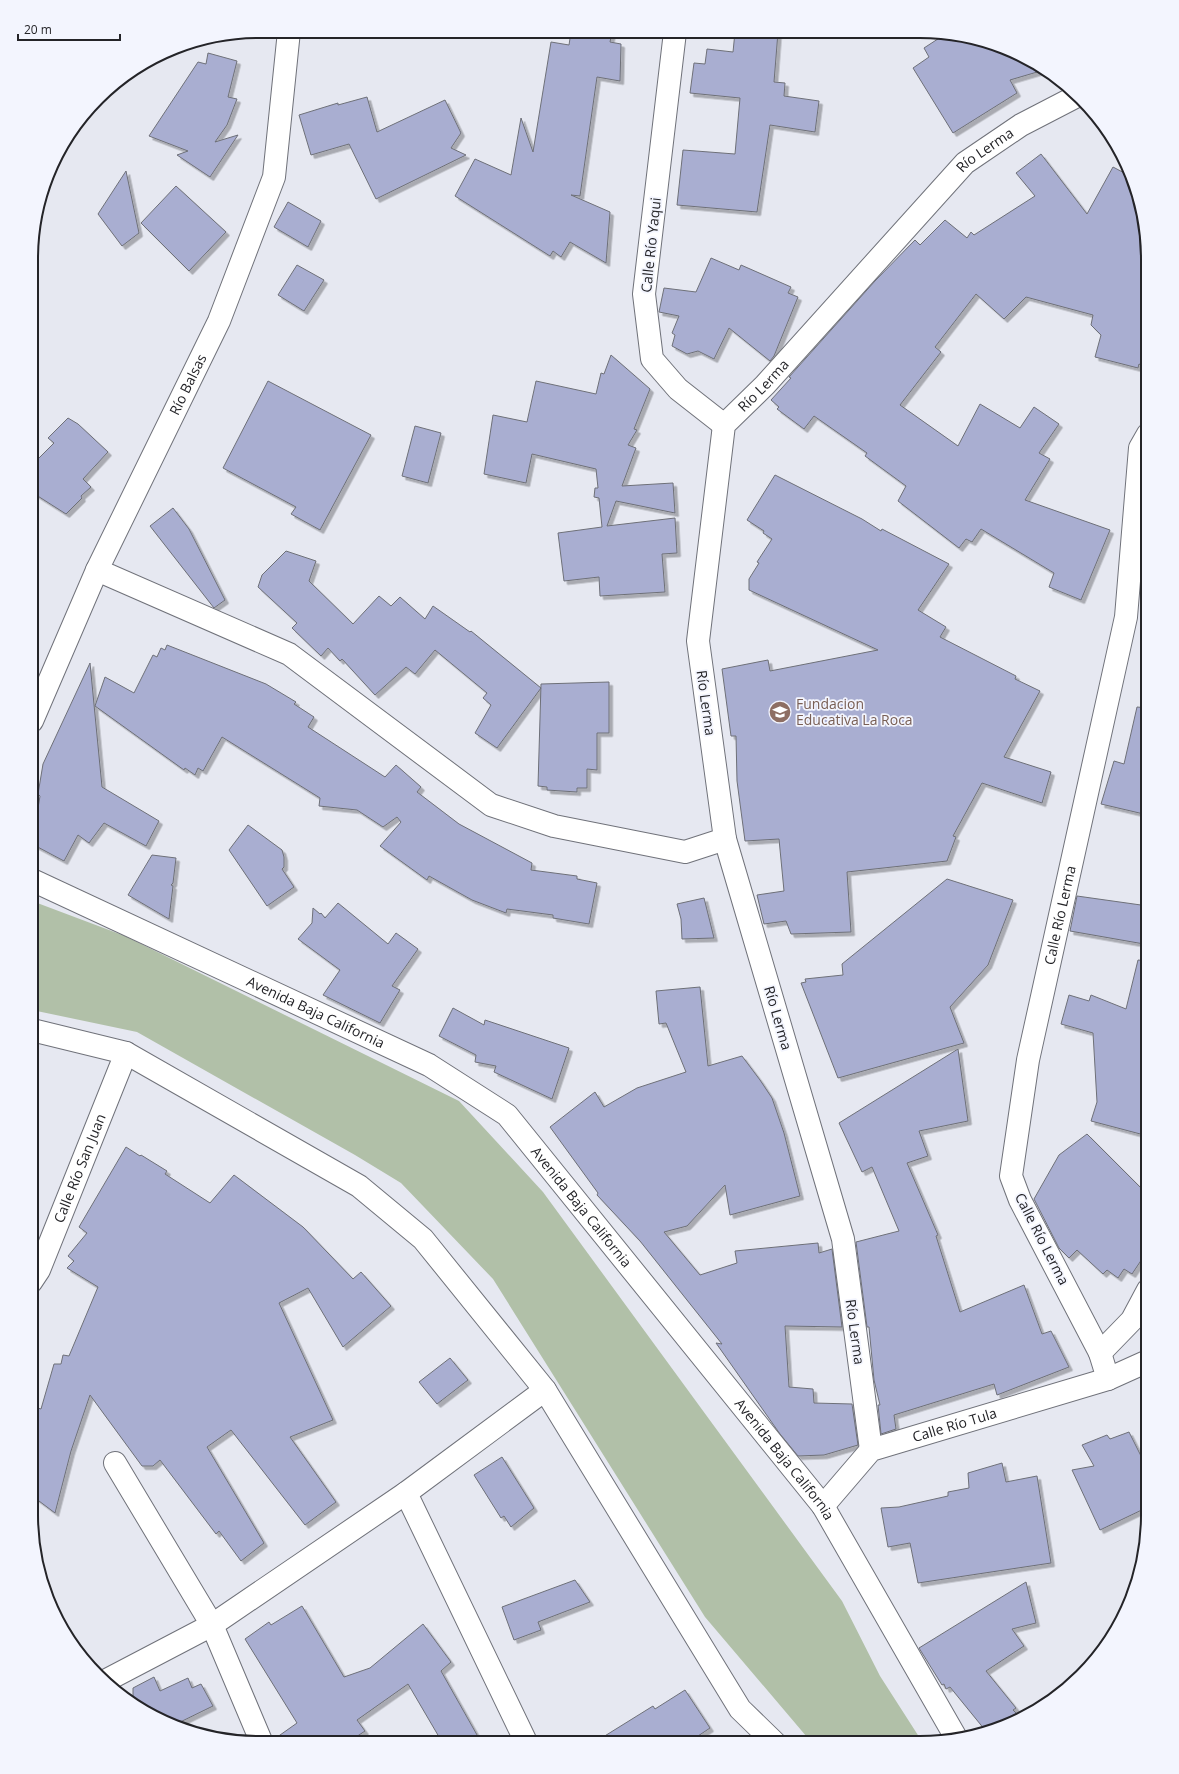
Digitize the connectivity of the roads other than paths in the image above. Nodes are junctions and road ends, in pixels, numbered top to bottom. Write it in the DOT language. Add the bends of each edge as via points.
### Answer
graph roads {
  1 [pos="288,38"];
  2 [pos="674,38"];
  3 [pos="1072,99"];
  4 [pos="724,425"];
  5 [pos="1141,446"];
  6 [pos="97,570"];
  7 [pos="38,707"];
  8 [pos="725,839"];
  9 [pos="38,883"];
  10 [pos="38,1031"];
  11 [pos="126,1053"];
  12 [pos="38,1272"];
  13 [pos="1141,1303"];
  14 [pos="1100,1353"];
  15 [pos="1141,1364"];
  16 [pos="1108,1379"];
  17 [pos="545,1390"];
  18 [pos="871,1450"];
  19 [pos="115,1463"];
  20 [pos="406,1493"];
  21 [pos="823,1506"];
  22 [pos="212,1625"];
  23 [pos="110,1678"];
  24 [pos="953,1733"];
  25 [pos="259,1736"];
  26 [pos="523,1736"];
  27 [pos="768,1736"];
  1 -- 6 [label="street, Río Balsas" via="274,177 219,321"];
  2 -- 4 [label="street, Calle Río Yaqui" via="644,294 652,359 678,389"];
  3 -- 4 [label="street, Río Lerma" via="1021,125 965,163 765,385"];
  4 -- 8 [label="street, Río Lerma" via="698,641"];
  5 -- 14 [label="street, Calle Río Lerma" via="1126,617 1028,1060 1011,1176 1020,1200"];
  6 -- 7 [label="street, Río Balsas"];
  6 -- 8 [label="street" via="289,654 491,804 554,826 685,852"];
  8 -- 18 [label="street, Río Lerma" via="842,1239"];
  9 -- 21 [label="street, Avenida Baja California" via="429,1065 507,1115"];
  10 -- 11 [label="street"];
  11 -- 12 [label="street, Calle Río San Juan"];
  11 -- 17 [label="street" via="359,1186 423,1239"];
  13 -- 14 [label="street" via="1132,1320"];
  14 -- 16 [label="street, Calle Río Lerma"];
  15 -- 16 [label="street, Calle Río Tula"];
  16 -- 18 [label="street, Calle Río Tula"];
  17 -- 20 [label="street"];
  17 -- 27 [label="street" via="740,1709"];
  18 -- 21 [label="street"];
  19 -- 22 [label="street"];
  20 -- 22 [label="street"];
  20 -- 26 [label="street"];
  21 -- 24 [label="street, Avenida Baja California"];
  22 -- 23 [label="street"];
  22 -- 25 [label="street"];
}
